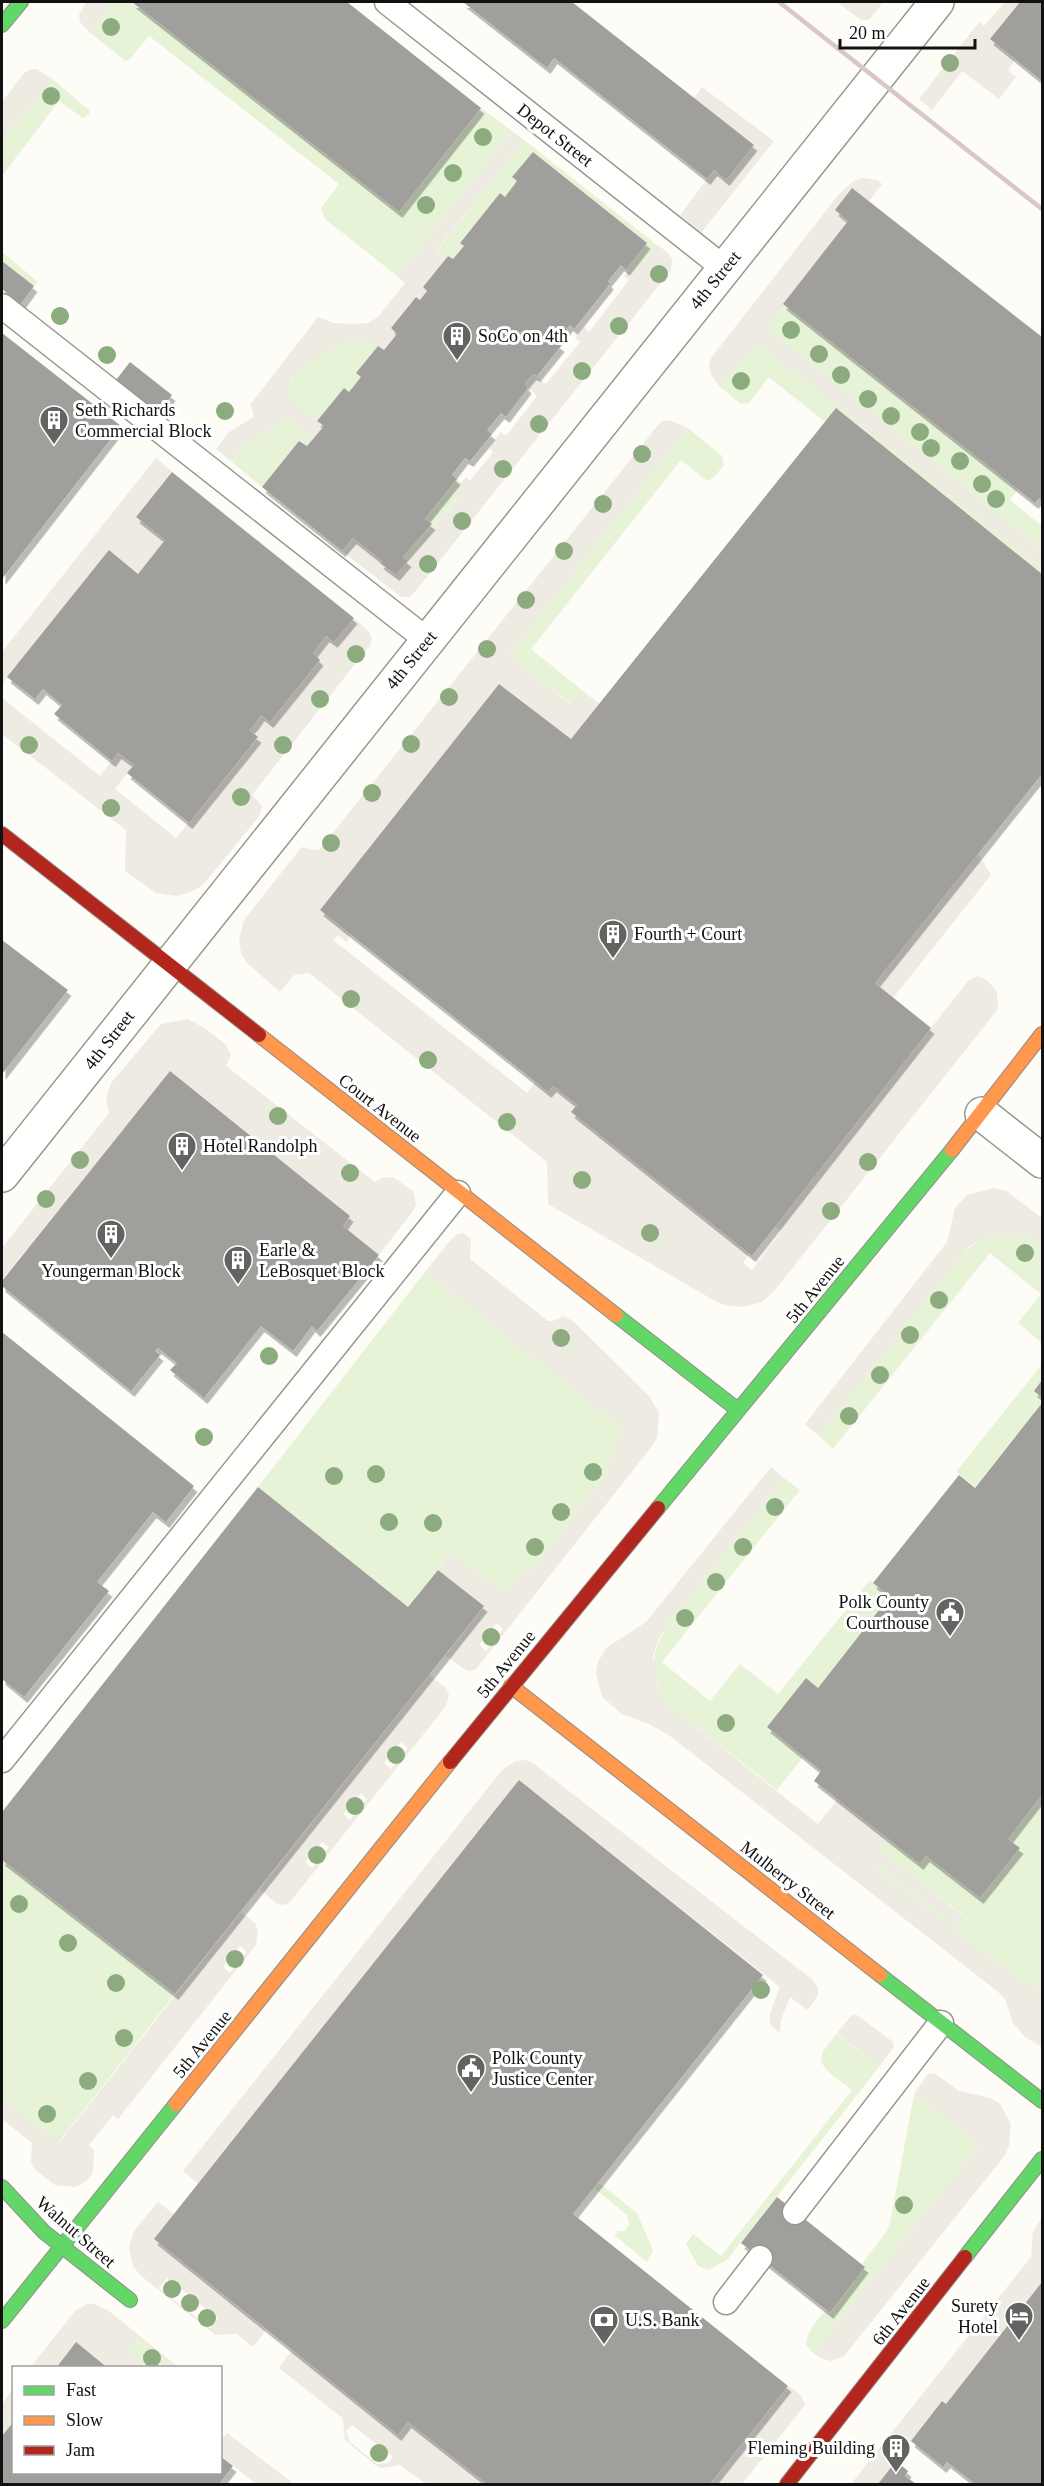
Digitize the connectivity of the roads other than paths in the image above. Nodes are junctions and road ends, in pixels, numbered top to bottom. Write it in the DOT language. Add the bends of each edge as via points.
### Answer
graph roads {
  1 [pos="21,2"];
  2 [pos="387,2"];
  3 [pos="937,2"];
  4 [pos="2,25"];
  5 [pos="724,268"];
  6 [pos="2,306"];
  7 [pos="427,640"];
  8 [pos="2,834"];
  9 [pos="168,964"];
  10 [pos="1042,1034"];
  11 [pos="982,1114"];
  12 [pos="1042,1161"];
  13 [pos="2,1175"];
  14 [pos="458,1193"];
  15 [pos="738,1410"];
  16 [pos="511,1686"];
  17 [pos="2,1760"];
  18 [pos="941,2022"];
  19 [pos="1042,2101"];
  20 [pos="1042,2159"];
  21 [pos="2,2187"];
  22 [pos="795,2212"];
  23 [pos="62,2247"];
  24 [pos="760,2258"];
  25 [pos="130,2300"];
  26 [pos="726,2302"];
  27 [pos="2,2321"];
  28 [pos="787,2484"];
  1 -- 4 [label="street"];
  2 -- 5 [label="lane, Depot Street"];
  3 -- 5 [label="street, 4th Street"];
  5 -- 7 [label="street, 4th Street"];
  6 -- 7 [label="lane"];
  7 -- 9 [label="street, 4th Street"];
  8 -- 9 [label="street, Court Avenue"];
  9 -- 13 [label="street, 4th Street"];
  9 -- 14 [label="street, Court Avenue"];
  10 -- 11 [label="street, 5th Avenue"];
  11 -- 12 [label="street"];
  11 -- 15 [label="street, 5th Avenue"];
  14 -- 15 [label="street, Court Avenue"];
  14 -- 17 [label="lane"];
  15 -- 16 [label="street, 5th Avenue"];
  16 -- 18 [label="street, Mulberry Street"];
  16 -- 23 [label="street, 5th Avenue"];
  18 -- 19 [label="street, Mulberry Street"];
  18 -- 22 [label="lane"];
  20 -- 28 [label="street, 6th Avenue"];
  21 -- 23 [label="street, Walnut Street"];
  23 -- 25 [label="street, Walnut Street"];
  23 -- 27 [label="street, 5th Avenue"];
  24 -- 26 [label="lane"];
}
